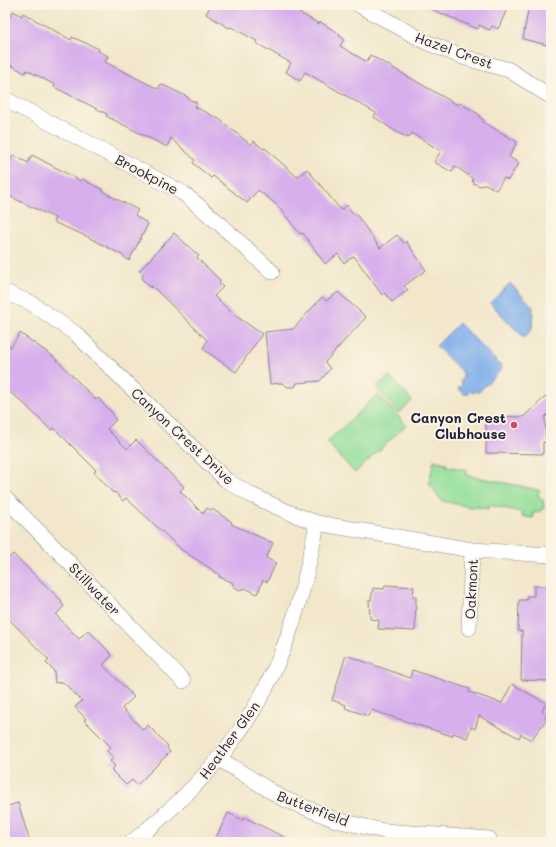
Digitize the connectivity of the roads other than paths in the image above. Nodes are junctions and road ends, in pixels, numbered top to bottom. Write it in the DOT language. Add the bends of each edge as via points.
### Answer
graph roads {
  1 [pos="359,5"];
  2 [pos="548,95"];
  3 [pos="5,99"];
  4 [pos="272,272"];
  5 [pos="5,292"];
  6 [pos="5,498"];
  7 [pos="317,523"];
  8 [pos="472,550"];
  9 [pos="551,555"];
  10 [pos="469,628"];
  11 [pos="183,681"];
  12 [pos="218,758"];
  13 [pos="489,839"];
  14 [pos="132,842"];
  1 -- 2 [label="street, Hazel Crest" via="426,42 463,57 509,70"];
  3 -- 4 [label="street, Brookpine" via="183,193"];
  5 -- 7 [label="street, Canyon Crest Drive" via="31,303 76,334 226,480 251,495"];
  6 -- 11 [label="street, Stillwater"];
  7 -- 8 [label="street, Canyon Crest Drive"];
  7 -- 12 [label="street, Heather Glen" via="306,575 287,637 270,679 250,717"];
  8 -- 9 [label="street, Canyon Crest Drive"];
  8 -- 10 [label="street, Oakmont"];
  12 -- 13 [label="street, Butterfield" via="282,798 336,820 384,831"];
  12 -- 14 [label="street, Heather Glen" via="189,793"];
}
